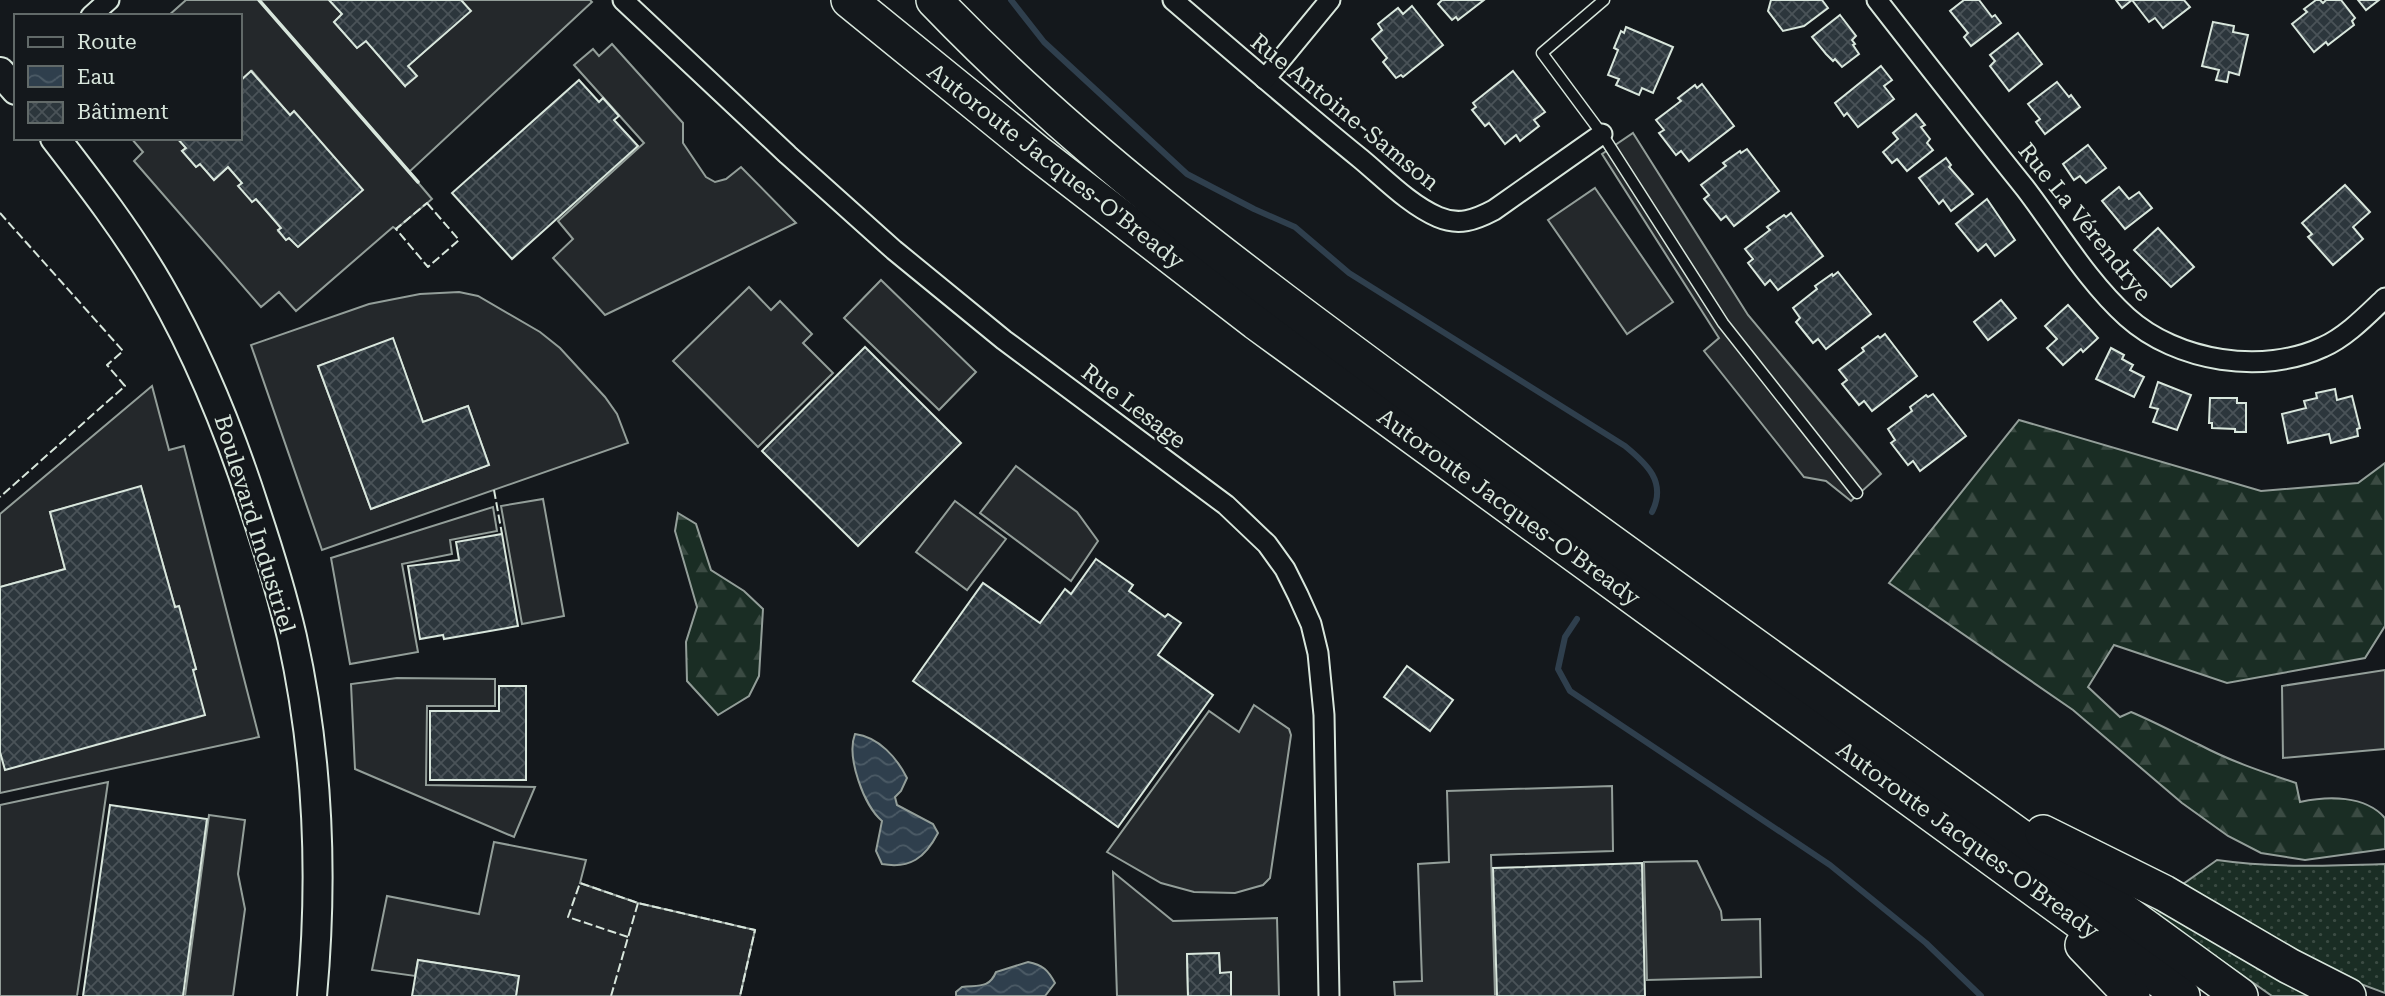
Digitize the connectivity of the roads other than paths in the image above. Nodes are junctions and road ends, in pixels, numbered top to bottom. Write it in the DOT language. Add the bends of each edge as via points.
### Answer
graph roads {
  1 [pos="109,0"];
  2 [pos="623,0"];
  3 [pos="849,0"];
  4 [pos="934,0"];
  5 [pos="1173,0"];
  6 [pos="1330,0"];
  7 [pos="1604,0"];
  8 [pos="1877,0"];
  9 [pos="93,14"];
  10 [pos="1265,79"];
  11 [pos="1602,134"];
  12 [pos="56,140"];
  13 [pos="2385,298"];
  14 [pos="1857,492"];
  15 [pos="1954,789"];
  16 [pos="1989,856"];
  17 [pos="312,996"];
  18 [pos="1329,996"];
  19 [pos="2132,996"];
  20 [pos="2182,996"];
  21 [pos="2240,996"];
  22 [pos="2348,996"];
  1 -- 9 [label="street"];
  2 -- 18 [label="street, Rue Lesage" via="894,250 1004,340 1226,505 1267,544 1298,595 1318,653 1324,715"];
  3 -- 16 [label="highway, Autoroute Jacques-O'Bready" via="1256,323"];
  4 -- 15 [label="highway, Autoroute Jacques-O'Bready" via="1090,148 1269,291"];
  5 -- 10 [label="street, Rue Antoine-Samson"];
  6 -- 10 [label="street"];
  7 -- 11 [label="lane" via="1542,54"];
  8 -- 13 [label="street, Rue La Vérendrye" via="2089,274 2147,332 2176,347 2235,361 2296,357 2325,347"];
  10 -- 11 [label="street, Rue Antoine-Samson" via="1419,206 1457,222 1475,220 1494,210"];
  11 -- 14 [label="lane" via="1723,323"];
  12 -- 17 [label="main road, Boulevard Industriel" via="158,285 202,368 235,446 280,589 300,687 316,810"];
  15 -- 21 [label="highway, Autoroute Jacques-O'Bready"];
  15 -- 22 [label="highway" via="2164,892 2288,967"];
  16 -- 19 [label="highway"];
  16 -- 20 [label="highway, Autoroute Jacques-O'Bready"];
}
